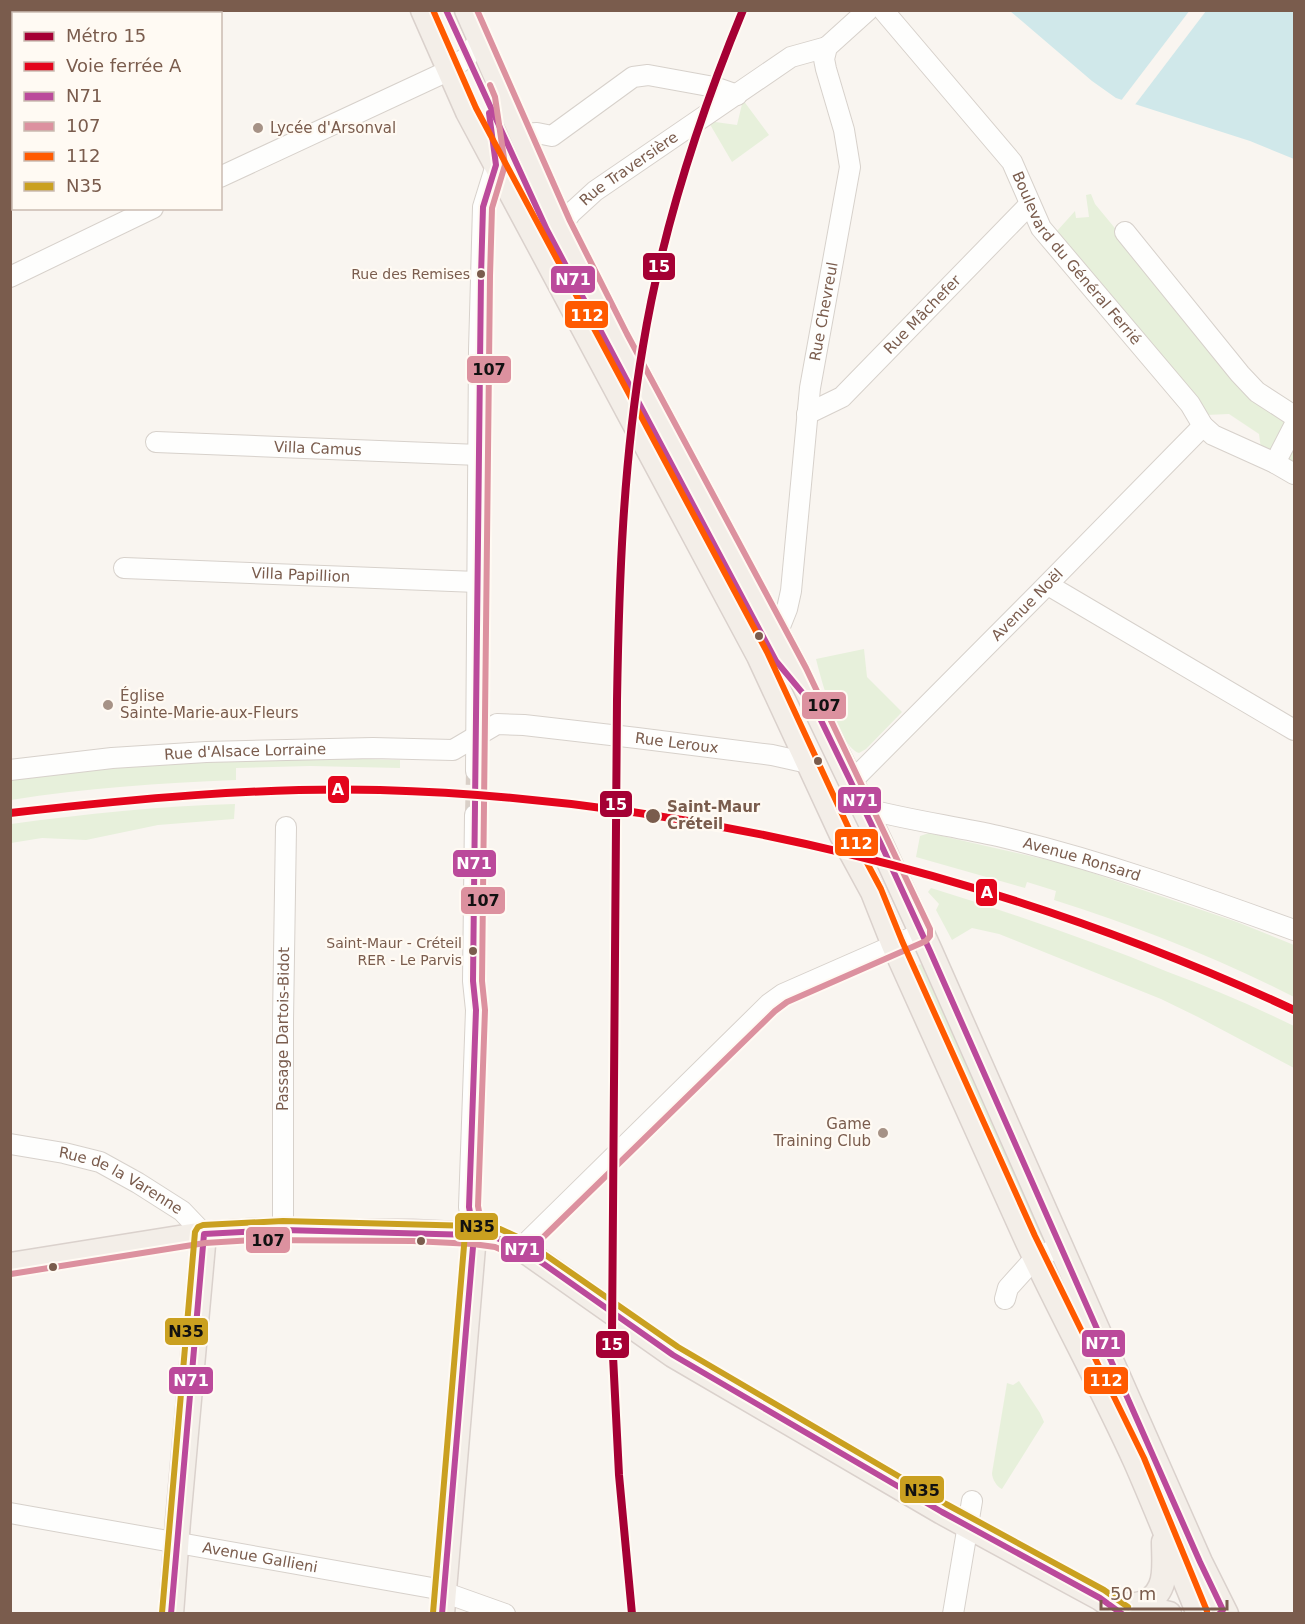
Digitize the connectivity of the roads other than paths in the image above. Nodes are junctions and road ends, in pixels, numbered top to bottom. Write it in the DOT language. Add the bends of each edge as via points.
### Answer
graph roads {
  1 [pos="423,10"];
  2 [pos="467,10"];
  3 [pos="868,10"];
  4 [pos="883,10"];
  5 [pos="480,38"];
  6 [pos="827,47"];
  7 [pos="450,70"];
  8 [pos="737,95"];
  9 [pos="523,134"];
  10 [pos="496,165"];
  11 [pos="222,176"];
  12 [pos="1030,204"];
  13 [pos="149,210"];
  14 [pos="562,225"];
  15 [pos="1125,232"];
  16 [pos="10,277"];
  17 [pos="807,414"];
  18 [pos="1294,416"];
  19 [pos="1203,426"];
  20 [pos="1294,426"];
  21 [pos="156,442"];
  22 [pos="479,455"];
  23 [pos="1275,463"];
  24 [pos="1294,474"];
  25 [pos="124,568"];
  26 [pos="477,582"];
  27 [pos="1048,585"];
  28 [pos="777,634"];
  29 [pos="820,719"];
  30 [pos="1294,730"];
  31 [pos="794,733"];
  32 [pos="477,736"];
  33 [pos="808,763"];
  34 [pos="10,770"];
  35 [pos="476,771"];
  36 [pos="851,782"];
  37 [pos="819,788"];
  38 [pos="863,808"];
  39 [pos="475,815"];
  40 [pos="286,827"];
  41 [pos="1294,930"];
  42 [pos="922,933"];
  43 [pos="894,945"];
  44 [pos="10,1144"];
  45 [pos="283,1230"];
  46 [pos="204,1234"];
  47 [pos="474,1235"];
  48 [pos="1060,1247"];
  49 [pos="521,1248"];
  50 [pos="1035,1258"];
  51 [pos="10,1265"];
  52 [pos="1005,1299"];
  53 [pos="972,1502"];
  54 [pos="10,1513"];
  55 [pos="968,1525"];
  56 [pos="1164,1530"];
  57 [pos="176,1542"];
  58 [pos="443,1603"];
  59 [pos="1127,1610"];
  60 [pos="1223,1612"];
  61 [pos="171,1614"];
  62 [pos="505,1614"];
  63 [pos="953,1614"];
  64 [pos="1169,1614"];
  65 [pos="1199,1614"];
  1 -- 7 [label="main road"];
  2 -- 5 [label="main road"];
  3 -- 6 [label="street"];
  4 -- 12 [label="street, Boulevard du Général Ferrié" via="1012,162"];
  5 -- 7 [label="street" via="467,57"];
  5 -- 9 [label="main road"];
  6 -- 8 [label="street, Rue Traversière" via="791,57"];
  6 -- 17 [label="street, Rue Chevreul" via="824,59 850,167"];
  7 -- 10 [label="main road"];
  7 -- 11 [label="street"];
  8 -- 9 [label="street" via="714,87 640,76 552,136"];
  8 -- 14 [label="street, Rue Traversière" via="595,191"];
  9 -- 14 [label="main road"];
  10 -- 22 [label="street" via="483,207"];
  10 -- 31 [label="main road" via="759,656"];
  12 -- 17 [label="street, Rue Mâchefer" via="842,396"];
  12 -- 19 [label="street, Boulevard du Général Ferrié" via="1041,228 1190,404"];
  13 -- 16 [label="street"];
  14 -- 28 [label="main road"];
  15 -- 18 [label="street" via="1257,392"];
  17 -- 28 [label="street, Rue Chevreul" via="791,591"];
  19 -- 23 [label="street, Boulevard du Général Ferrié" via="1213,435"];
  19 -- 27 [label="street, Avenue Noël"];
  20 -- 23 [label="street"];
  21 -- 22 [label="street, Villa Camus"];
  22 -- 26 [label="street"];
  23 -- 24 [label="street, Boulevard du Général Ferrié"];
  25 -- 26 [label="street, Villa Papillion"];
  26 -- 32 [label="street"];
  27 -- 30 [label="street"];
  27 -- 36 [label="street, Avenue Noël"];
  28 -- 29 [label="main road"];
  29 -- 31 [label="main road" via="812,731"];
  29 -- 36 [label="main road"];
  31 -- 33 [label="main road"];
  32 -- 33 [label="street, Rue Leroux" via="497,724 518,724 772,755"];
  32 -- 34 [label="street, Rue d'Alsace Lorraine" via="453,750 206,752"];
  32 -- 35 [label="street"];
  33 -- 36 [label="main road"];
  33 -- 37 [label="main road"];
  36 -- 38 [label="main road"];
  37 -- 38 [label="main road"];
  37 -- 43 [label="main road" via="873,892"];
  38 -- 41 [label="street, Avenue Ronsard" via="997,836 1140,876"];
  38 -- 42 [label="main road"];
  39 -- 47 [label="street" via="476,1010 469,1207"];
  40 -- 45 [label="street, Passage Dartois-Bidot"];
  42 -- 43 [label="street"];
  42 -- 48 [label="main road"];
  43 -- 49 [label="street" via="783,994 769,1004"];
  43 -- 50 [label="main road"];
  44 -- 46 [label="street, Rue de la Varenne" via="99,1162 182,1211"];
  45 -- 46 [label="main road"];
  45 -- 47 [label="main road"];
  46 -- 51 [label="main road"];
  46 -- 57 [label="main road"];
  47 -- 49 [label="main road" via="497,1238"];
  47 -- 58 [label="main road"];
  48 -- 50 [label="street"];
  48 -- 60 [label="main road"];
  49 -- 55 [label="main road" via="673,1355"];
  50 -- 52 [label="street" via="1008,1288"];
  50 -- 56 [label="main road" via="1092,1369"];
  53 -- 55 [label="street"];
  54 -- 57 [label="street, Avenue Gallieni"];
  55 -- 59 [label="main road"];
  55 -- 63 [label="street"];
  56 -- 59 [label="main road" via="1165,1578 1147,1602"];
  56 -- 65 [label="main road"];
  57 -- 58 [label="street, Avenue Gallieni" via="432,1588"];
  57 -- 61 [label="main road"];
  58 -- 62 [label="street, Avenue Gallieni"];
  59 -- 64 [label="main road"];
}
